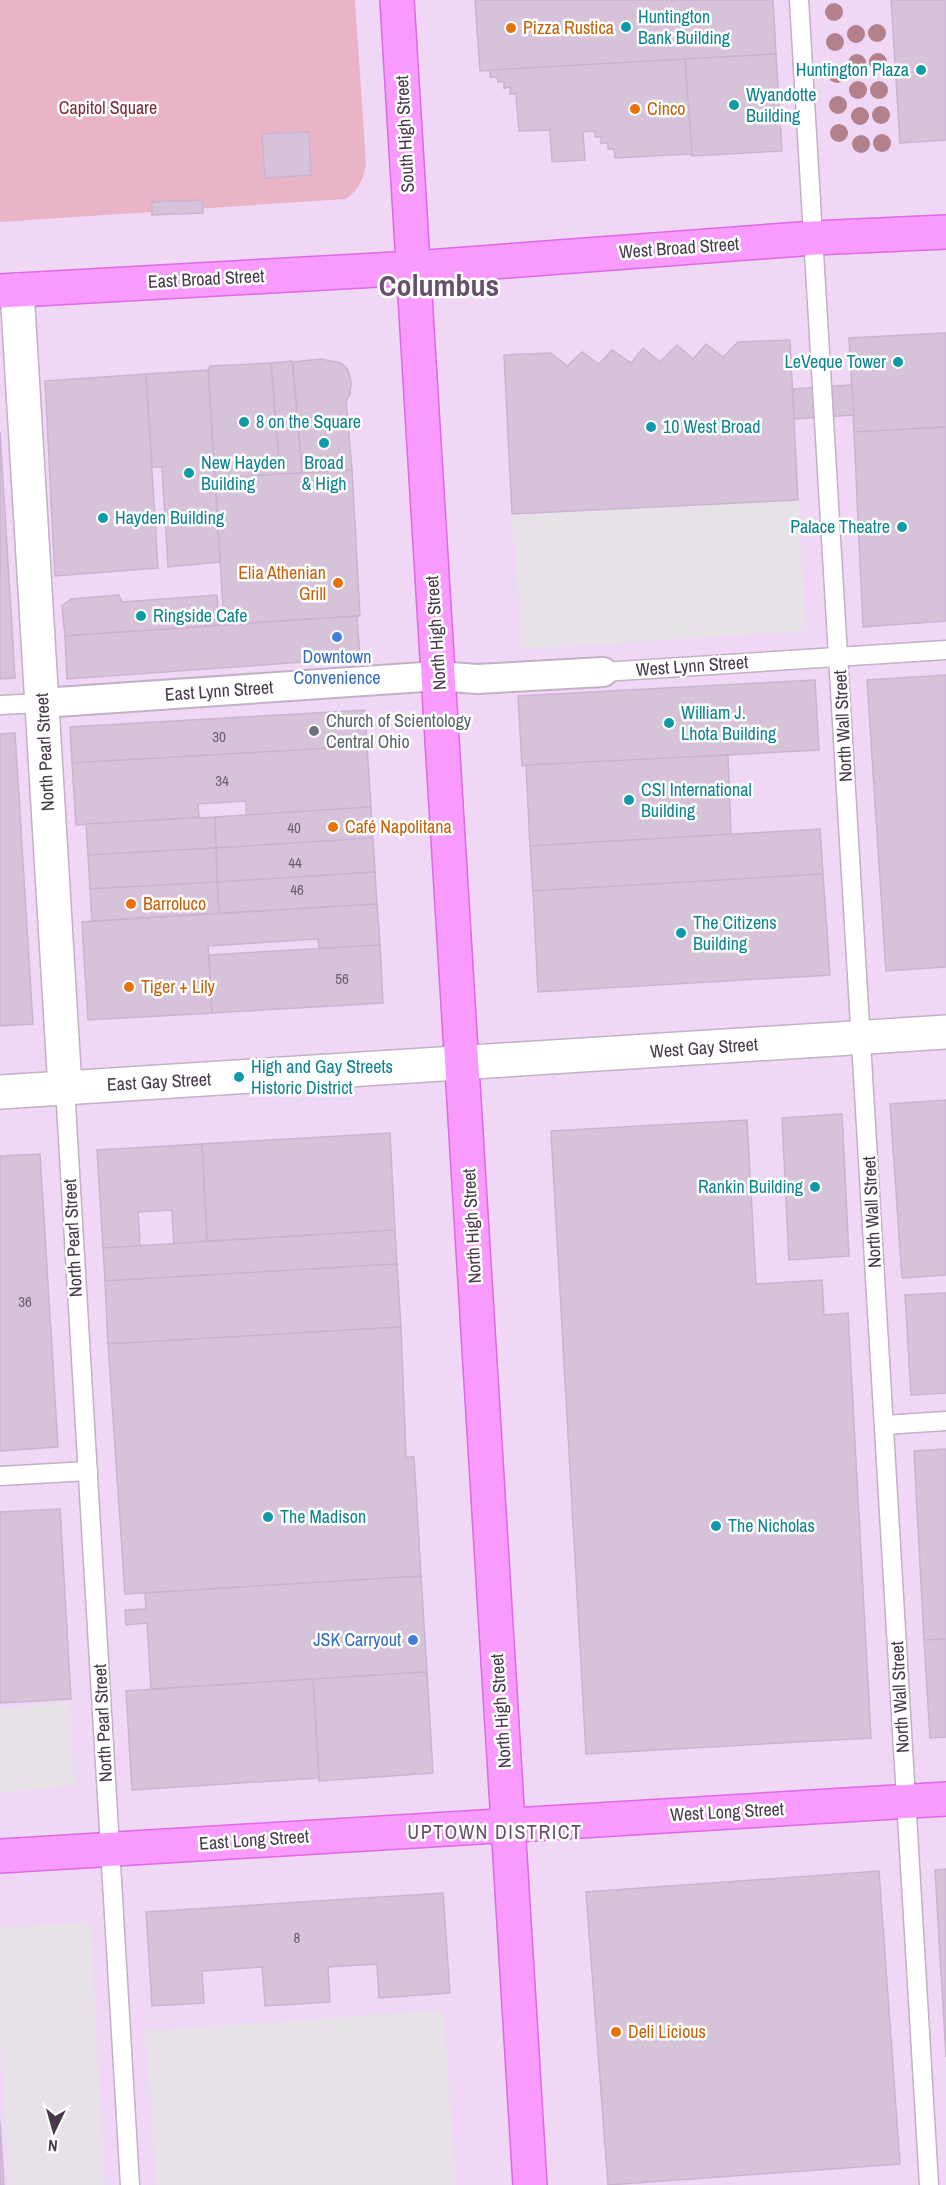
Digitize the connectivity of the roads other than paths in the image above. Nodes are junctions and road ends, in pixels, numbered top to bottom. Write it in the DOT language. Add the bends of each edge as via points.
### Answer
graph roads {
  1 [pos="397,0"];
  2 [pos="800,0"];
  3 [pos="946,232"];
  4 [pos="814,238"];
  5 [pos="413,268"];
  6 [pos="8,291"];
  7 [pos="946,650"];
  8 [pos="839,657"];
  9 [pos="603,672"];
  10 [pos="438,676"];
  11 [pos="42,703"];
  12 [pos="0,705"];
  13 [pos="946,1032"];
  14 [pos="861,1038"];
  15 [pos="462,1064"];
  16 [pos="65,1088"];
  17 [pos="0,1092"];
  18 [pos="946,1421"];
  19 [pos="884,1425"];
  20 [pos="87,1471"];
  21 [pos="0,1476"];
  22 [pos="946,1799"];
  23 [pos="907,1801"];
  24 [pos="508,1825"];
  25 [pos="110,1849"];
  26 [pos="0,1856"];
  27 [pos="130,2185"];
  28 [pos="530,2185"];
  29 [pos="929,2185"];
  1 -- 5 [label="main road, South High Street"];
  2 -- 4 [label="lane, North Wall Street"];
  3 -- 4 [label="main road, West Broad Street"];
  4 -- 5 [label="main road, West Broad Street"];
  4 -- 8 [label="lane, North Wall Street"];
  5 -- 6 [label="main road, East Broad Street"];
  5 -- 10 [label="main road, North High Street"];
  6 -- 11 [label="street, North Pearl Street"];
  7 -- 8 [label="lane, West Lynn Street"];
  8 -- 9 [label="lane, West Lynn Street"];
  8 -- 14 [label="lane, North Wall Street"];
  9 -- 10 [label="street, West Lynn Street" via="477,679"];
  10 -- 11 [label="street, East Lynn Street"];
  10 -- 15 [label="main road, North High Street"];
  11 -- 12 [label="lane, East Lynn Street"];
  11 -- 16 [label="street, North Pearl Street"];
  13 -- 14 [label="street, West Gay Street"];
  14 -- 15 [label="street, West Gay Street"];
  14 -- 19 [label="lane, North Wall Street"];
  15 -- 16 [label="street, East Gay Street"];
  15 -- 24 [label="main road, North High Street"];
  16 -- 17 [label="street, East Gay Street"];
  16 -- 20 [label="lane, North Pearl Street"];
  18 -- 19 [label="lane"];
  19 -- 23 [label="lane, North Wall Street"];
  20 -- 21 [label="lane"];
  20 -- 25 [label="lane, North Pearl Street"];
  22 -- 23 [label="main road, West Long Street"];
  23 -- 24 [label="main road, West Long Street"];
  23 -- 29 [label="lane, North Wall Street"];
  24 -- 25 [label="main road, East Long Street"];
  24 -- 28 [label="main road, North High Street"];
  25 -- 26 [label="main road, East Long Street"];
  25 -- 27 [label="lane, North Pearl Street"];
}
